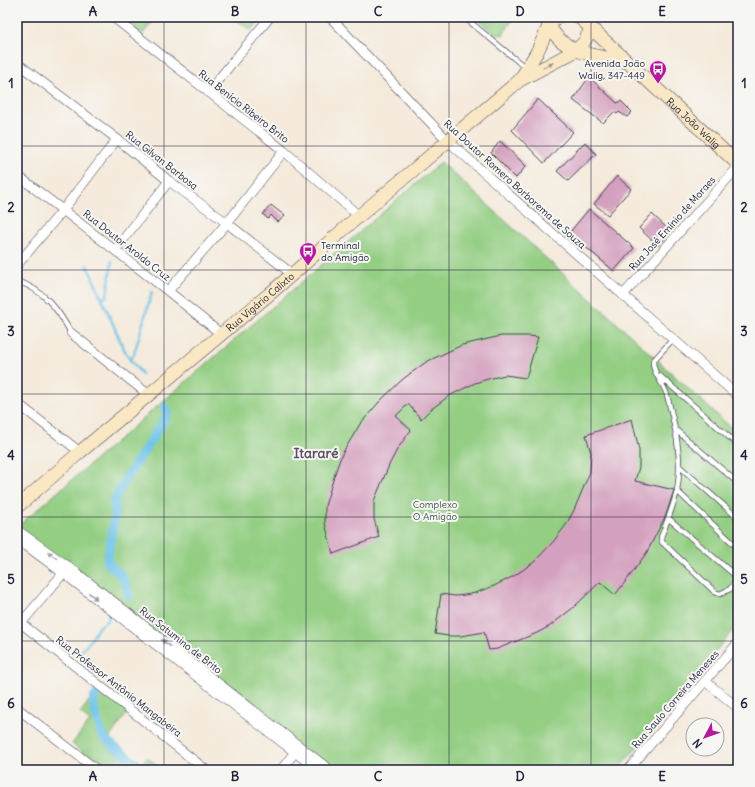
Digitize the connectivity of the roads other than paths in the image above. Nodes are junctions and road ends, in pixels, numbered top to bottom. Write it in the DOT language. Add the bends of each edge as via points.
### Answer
graph roads {
  1 [pos="113,17"];
  2 [pos="270,17"];
  3 [pos="330,17"];
  4 [pos="464,17"];
  5 [pos="579,17"];
  6 [pos="551,20"];
  7 [pos="591,29"];
  8 [pos="577,50"];
  9 [pos="627,62"];
  10 [pos="17,63"];
  11 [pos="527,68"];
  12 [pos="520,80"];
  13 [pos="208,92"];
  14 [pos="117,139"];
  15 [pos="448,141"];
  16 [pos="284,151"];
  17 [pos="738,166"];
  18 [pos="17,176"];
  19 [pos="169,181"];
  20 [pos="63,210"];
  21 [pos="359,216"];
  22 [pos="227,223"];
  23 [pos="115,250"];
  24 [pos="17,265"];
  25 [pos="292,274"];
  26 [pos="17,281"];
  27 [pos="168,291"];
  28 [pos="623,294"];
  29 [pos="72,333"];
  30 [pos="221,334"];
  31 [pos="673,339"];
  32 [pos="657,374"];
  33 [pos="148,395"];
  34 [pos="738,396"];
  35 [pos="17,403"];
  36 [pos="676,430"];
  37 [pos="738,446"];
  38 [pos="80,452"];
  39 [pos="679,466"];
  40 [pos="738,483"];
  41 [pos="677,491"];
  42 [pos="17,507"];
  43 [pos="668,518"];
  44 [pos="738,518"];
  45 [pos="17,530"];
  46 [pos="17,539"];
  47 [pos="738,548"];
  48 [pos="66,570"];
  49 [pos="738,578"];
  50 [pos="18,624"];
  51 [pos="738,643"];
  52 [pos="705,681"];
  53 [pos="17,708"];
  54 [pos="738,708"];
  55 [pos="297,749"];
  56 [pos="97,770"];
  57 [pos="206,770"];
  58 [pos="281,770"];
  59 [pos="318,770"];
  60 [pos="330,770"];
  61 [pos="628,770"];
  1 -- 13 [label="street, Rua Benício Ribeiro Brito"];
  2 -- 13 [label="street"];
  3 -- 15 [label="street, Rua Doutor Romero Borborema de Souza"];
  4 -- 11 [label="lane"];
  5 -- 7 [label="main road, Rua João Walig"];
  6 -- 8 [label="main road" via="560,41"];
  6 -- 11 [label="main road, Rua Vigário Calixto"];
  7 -- 8 [label="main road, Rua Vigário Calixto"];
  7 -- 9 [label="main road, Rua João Walig"];
  8 -- 9 [label="main road"];
  12 -- 8 [label="main road, Rua Vigário Calixto, one-way"];
  9 -- 17 [label="main road, Rua João Walig"];
  10 -- 14 [label="street, Rua Gilvan Barbosa"];
  11 -- 12 [label="main road, Rua Vigário Calixto"];
  12 -- 15 [label="main road, Rua Vigário Calixto"];
  13 -- 16 [label="street, Rua Benício Ribeiro Brito"];
  14 -- 19 [label="street, Rua Gilvan Barbosa"];
  14 -- 20 [label="street"];
  15 -- 21 [label="main road, Rua Vigário Calixto"];
  15 -- 28 [label="street, Rua Doutor Romero Borborema de Souza"];
  16 -- 21 [label="street, Rua Benício Ribeiro Brito"];
  16 -- 22 [label="street"];
  17 -- 28 [label="street, Rua José Emínio de Moraes"];
  18 -- 20 [label="street, Rua Doutor Aroldo Cruz"];
  19 -- 22 [label="street, Rua Gilvan Barbosa"];
  19 -- 23 [label="street"];
  20 -- 23 [label="street, Rua Doutor Aroldo Cruz"];
  20 -- 24 [label="street"];
  21 -- 25 [label="main road, Rua Vigário Calixto"];
  22 -- 25 [label="street, Rua Gilvan Barbosa"];
  22 -- 27 [label="street"];
  23 -- 27 [label="street, Rua Doutor Aroldo Cruz"];
  25 -- 30 [label="main road, Rua Vigário Calixto"];
  26 -- 29 [label="lane" via="34,287 50,301"];
  27 -- 30 [label="street, Rua Doutor Aroldo Cruz"];
  28 -- 31 [label="street, Rua Doutor Romero Borborema de Souza"];
  29 -- 33 [label="street"];
  30 -- 33 [label="main road, Rua Vigário Calixto"];
  31 -- 32 [label="lane" via="653,361 652,366"];
  31 -- 34 [label="street, Rua Doutor Romero Borborema de Souza"];
  32 -- 36 [label="lane" via="665,389"];
  32 -- 37 [label="lane"];
  33 -- 38 [label="main road, Rua Vigário Calixto"];
  35 -- 38 [label="street"];
  36 -- 39 [label="lane"];
  36 -- 40 [label="lane"];
  38 -- 42 [label="main road, Rua Vigário Calixto"];
  39 -- 41 [label="lane"];
  39 -- 44 [label="lane"];
  41 -- 43 [label="lane"];
  41 -- 47 [label="lane"];
  43 -- 49 [label="lane"];
  43 -- 49 [label="lane" via="661,537 662,542 716,592 720,594 730,589"];
  48 -- 45 [label="street, Rua Satumino de Brito, one-way"];
  46 -- 48 [label="street, Rua Satumino de Brito"];
  48 -- 50 [label="street"];
  48 -- 55 [label="street, Rua Satumino de Brito"];
  50 -- 57 [label="street, Rua Professor Antônio Mangabeira"];
  51 -- 52 [label="street, Rua Saulo Correira Meneses"];
  52 -- 54 [label="street"];
  52 -- 61 [label="street, Rua Saulo Correira Meneses"];
  53 -- 56 [label="street"];
  55 -- 58 [label="street"];
  55 -- 59 [label="street, Rua Satumino de Brito"];
  55 -- 60 [label="street, Rua Satumino de Brito"];
}
